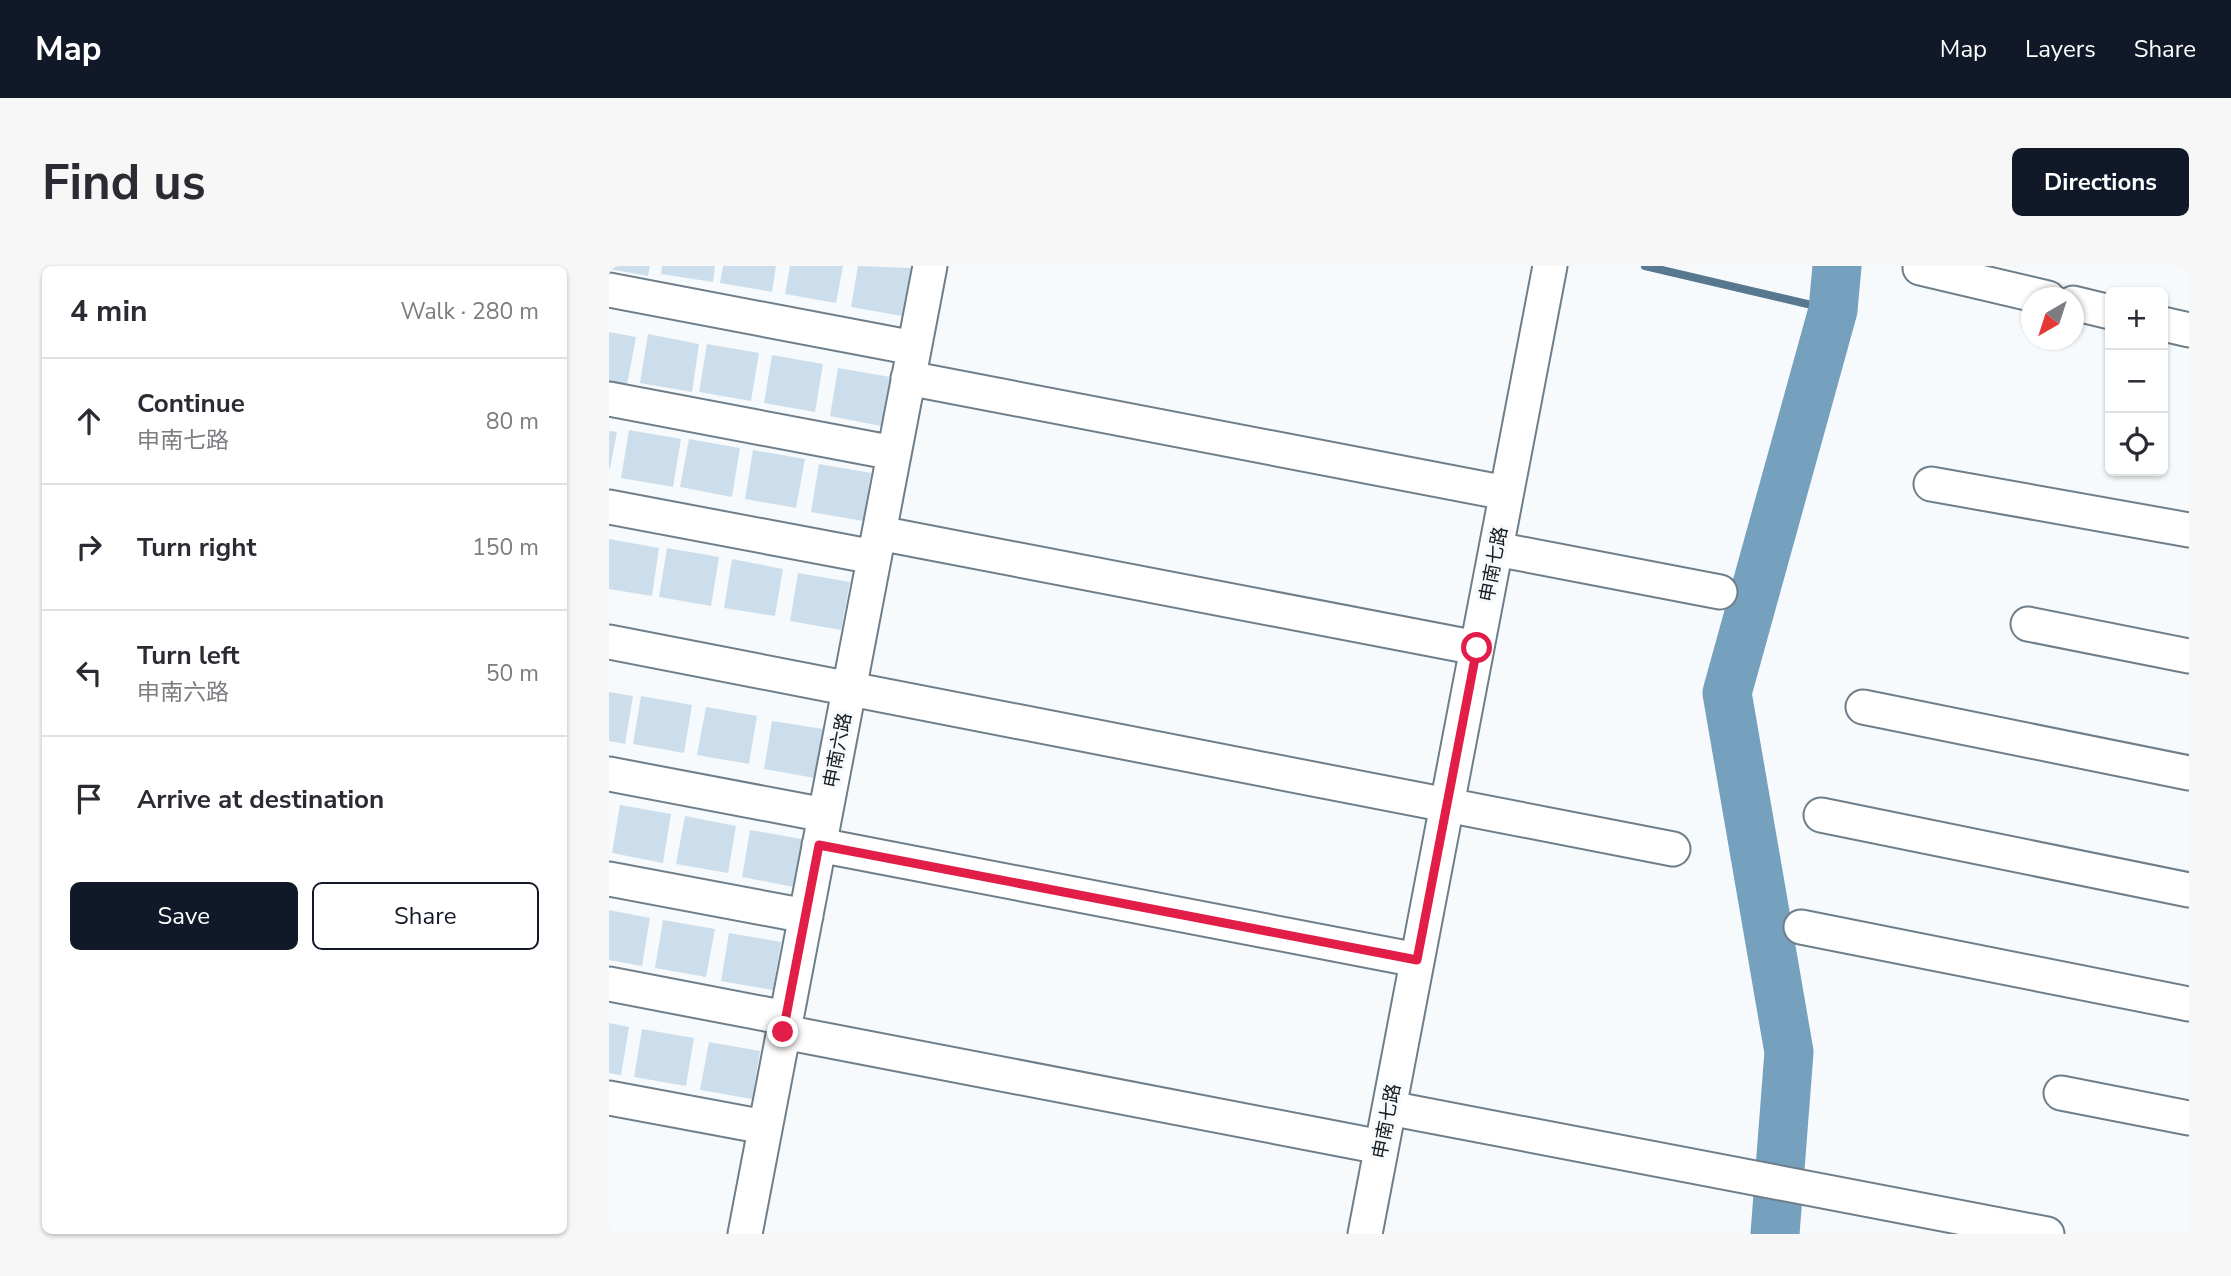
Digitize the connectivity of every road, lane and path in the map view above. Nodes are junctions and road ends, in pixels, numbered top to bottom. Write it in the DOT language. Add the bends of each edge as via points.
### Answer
graph roads {
  1 [pos="930,266"];
  2 [pos="1550,266"];
  3 [pos="1920,268"];
  4 [pos="609,290"];
  5 [pos="2021,292"];
  6 [pos="2084,306"];
  7 [pos="2105,311"];
  8 [pos="2168,325"];
  9 [pos="2189,330"];
  10 [pos="911,363"];
  11 [pos="609,399"];
  12 [pos="894,453"];
  13 [pos="1931,484"];
  14 [pos="1506,493"];
  15 [pos="609,507"];
  16 [pos="2189,530"];
  17 [pos="877,545"];
  18 [pos="1496,549"];
  19 [pos="1720,592"];
  20 [pos="2028,624"];
  21 [pos="609,642"];
  22 [pos="1477,648"];
  23 [pos="2189,656"];
  24 [pos="850,688"];
  25 [pos="1863,707"];
  26 [pos="2189,773"];
  27 [pos="609,774"];
  28 [pos="1447,804"];
  29 [pos="1821,815"];
  30 [pos="822,830"];
  31 [pos="1673,849"];
  32 [pos="609,879"];
  33 [pos="2189,890"];
  34 [pos="806,916"];
  35 [pos="1801,927"];
  36 [pos="1417,960"];
  37 [pos="609,984"];
  38 [pos="2189,1004"];
  39 [pos="785,1025"];
  40 [pos="2061,1093"];
  41 [pos="609,1098"];
  42 [pos="1389,1108"];
  43 [pos="2189,1118"];
  44 [pos="765,1127"];
  45 [pos="1381,1147"];
  46 [pos="745,1234"];
  47 [pos="1364,1234"];
  48 [pos="2047,1234"];
  1 -- 10 [label="lane, 申南六路"];
  2 -- 14 [label="lane, 申南七路"];
  3 -- 5 [label="lane"];
  4 -- 10 [label="lane"];
  6 -- 7 [label="lane"];
  8 -- 9 [label="lane"];
  10 -- 12 [label="lane, 申南六路"];
  10 -- 14 [label="lane"];
  11 -- 12 [label="lane"];
  12 -- 17 [label="lane, 申南六路"];
  13 -- 16 [label="lane"];
  14 -- 18 [label="lane, 申南七路"];
  15 -- 17 [label="lane"];
  17 -- 22 [label="lane"];
  17 -- 24 [label="lane, 申南六路"];
  18 -- 19 [label="lane"];
  18 -- 22 [label="lane, 申南七路"];
  20 -- 23 [label="lane"];
  21 -- 24 [label="lane"];
  22 -- 28 [label="lane, 申南七路"];
  24 -- 28 [label="lane"];
  24 -- 30 [label="lane, 申南六路"];
  25 -- 26 [label="lane"];
  27 -- 30 [label="lane"];
  28 -- 31 [label="lane"];
  28 -- 36 [label="lane, 申南七路"];
  29 -- 33 [label="lane"];
  30 -- 34 [label="lane, 申南六路"];
  30 -- 36 [label="lane"];
  32 -- 34 [label="lane"];
  34 -- 39 [label="lane, 申南六路"];
  35 -- 38 [label="lane"];
  36 -- 42 [label="lane, 申南七路"];
  37 -- 39 [label="lane"];
  39 -- 44 [label="lane, 申南六路"];
  39 -- 45 [label="lane"];
  40 -- 43 [label="lane"];
  41 -- 44 [label="lane"];
  42 -- 45 [label="lane, 申南七路"];
  42 -- 48 [label="lane"];
  44 -- 46 [label="lane, 申南六路"];
  45 -- 47 [label="lane, 申南七路"];
}
